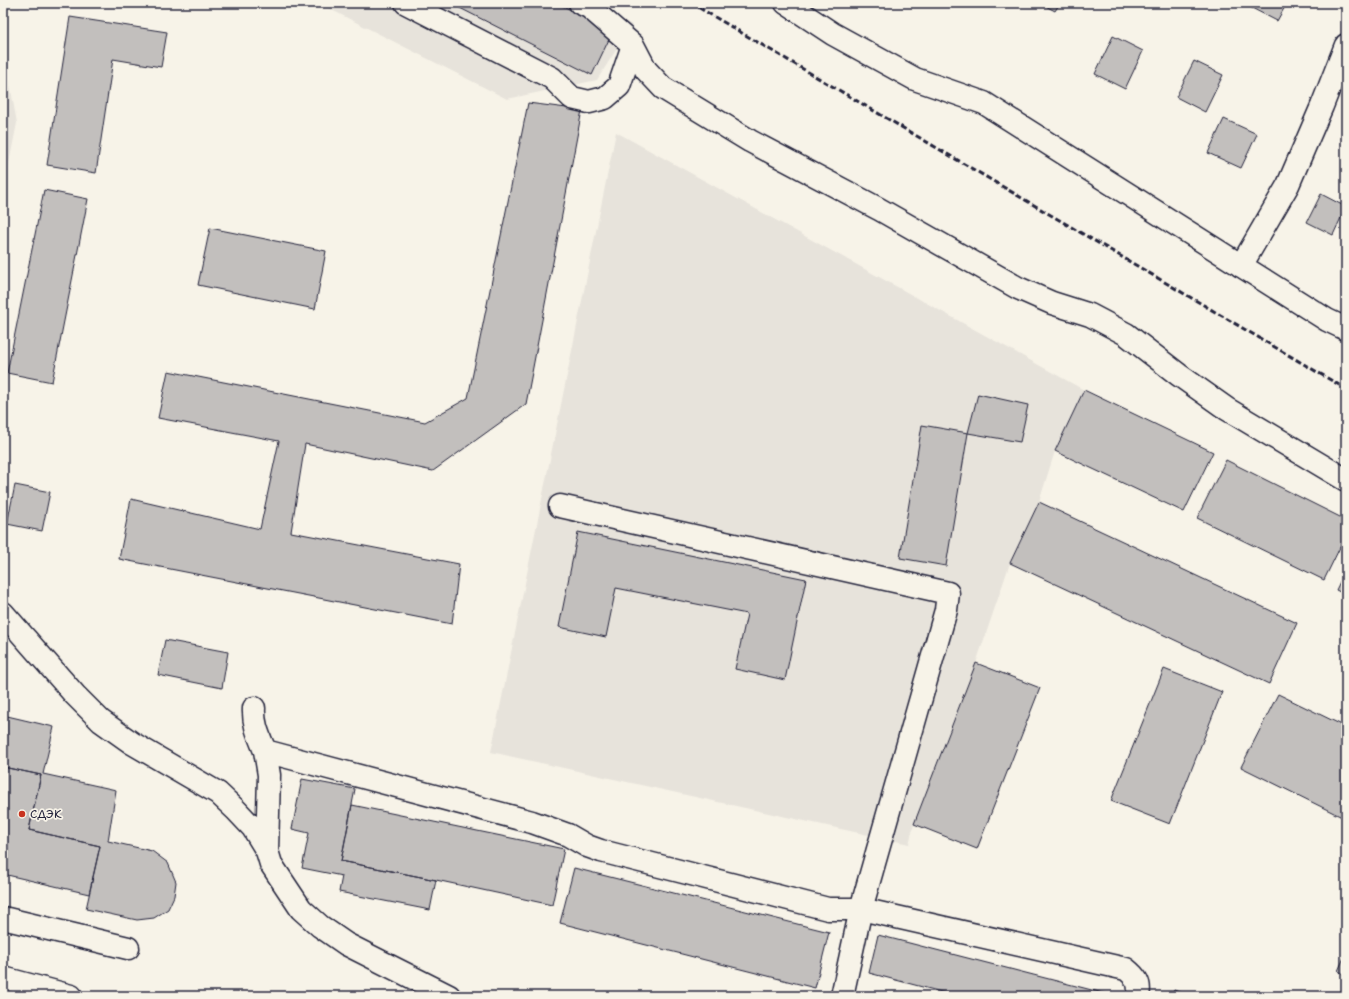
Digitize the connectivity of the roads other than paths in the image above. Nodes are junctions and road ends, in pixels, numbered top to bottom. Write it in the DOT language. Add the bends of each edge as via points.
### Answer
graph roads {
  1 [pos="406,3"];
  2 [pos="580,3"];
  3 [pos="786,3"];
  4 [pos="633,45"];
  5 [pos="1346,45"];
  6 [pos="1241,266"];
  7 [pos="1346,329"];
  8 [pos="1346,480"];
  9 [pos="560,506"];
  10 [pos="3,613"];
  11 [pos="254,708"];
  12 [pos="265,751"];
  13 [pos="267,851"];
  14 [pos="861,909"];
  15 [pos="3,918"];
  16 [pos="128,948"];
  17 [pos="3,978"];
  18 [pos="71,996"];
  19 [pos="449,996"];
  20 [pos="842,996"];
  21 [pos="1138,996"];
  1 -- 4 [label="street" via="552,78 572,98 589,102 605,98 619,86"];
  2 -- 4 [label="street" via="589,7"];
  3 -- 6 [label="street" via="833,34 915,79 984,103"];
  4 -- 8 [label="street" via="646,70 663,88 750,141 1018,288 1052,303 1090,315 1126,334 1227,410"];
  5 -- 6 [label="street" via="1288,185"];
  6 -- 7 [label="street" via="1327,320"];
  9 -- 14 [label="street" via="948,593 946,610"];
  10 -- 13 [label="street" via="101,721 132,743 218,793 253,828"];
  11 -- 12 [label="street" via="256,730"];
  12 -- 13 [label="street" via="269,775"];
  12 -- 14 [label="street" via="532,822 568,835 600,851 828,908"];
  13 -- 19 [label="street" via="271,864 300,909 320,926 346,944"];
  14 -- 20 [label="street"];
  14 -- 21 [label="street" via="1126,969 1139,982"];
  15 -- 16 [label="street"];
  17 -- 18 [label="street"];
}
